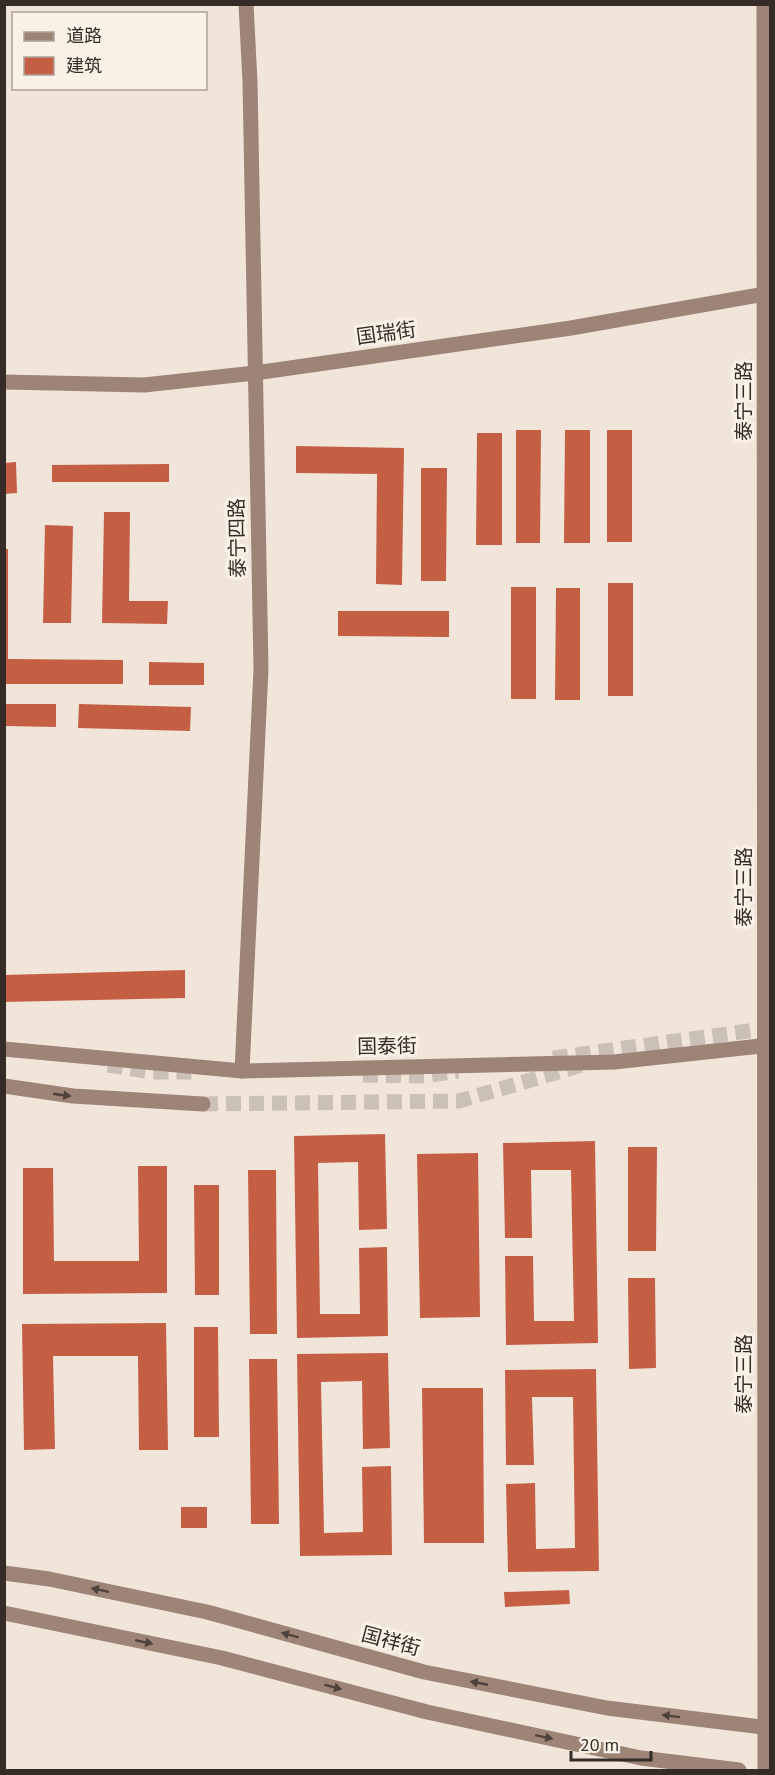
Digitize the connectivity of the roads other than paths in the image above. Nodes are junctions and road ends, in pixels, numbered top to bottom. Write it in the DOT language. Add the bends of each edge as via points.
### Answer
graph roads {
  1 [pos="246,4"];
  2 [pos="764,4"];
  3 [pos="768,294"];
  4 [pos="255,373"];
  5 [pos="4,382"];
  6 [pos="768,1045"];
  7 [pos="4,1049"];
  8 [pos="242,1071"];
  9 [pos="4,1086"];
  10 [pos="203,1104"];
  11 [pos="4,1573"];
  12 [pos="4,1612"];
  13 [pos="768,1728"];
  14 [pos="739,1770"];
  15 [pos="765,1770"];
  1 -- 4 [label="street, 泰宁四路"];
  2 -- 3 [label="street, 泰宁三路"];
  3 -- 4 [label="street, 国瑞街" via="572,328"];
  3 -- 6 [label="street, 泰宁三路"];
  4 -- 5 [label="street, 国瑞街" via="144,385"];
  4 -- 8 [label="street, 泰宁四路" via="261,669"];
  6 -- 8 [label="street, 国泰街" via="614,1062"];
  6 -- 13 [label="street, 泰宁三路"];
  7 -- 8 [label="street, 国泰街"];
  9 -- 10 [label="street, one-way" via="73,1096"];
  13 -- 11 [label="street, 国祥街, one-way" via="608,1708 424,1672 207,1612"];
  12 -- 14 [label="street, one-way" via="222,1658 427,1712 641,1758"];
  13 -- 15 [label="street, 泰宁三路"];
}
